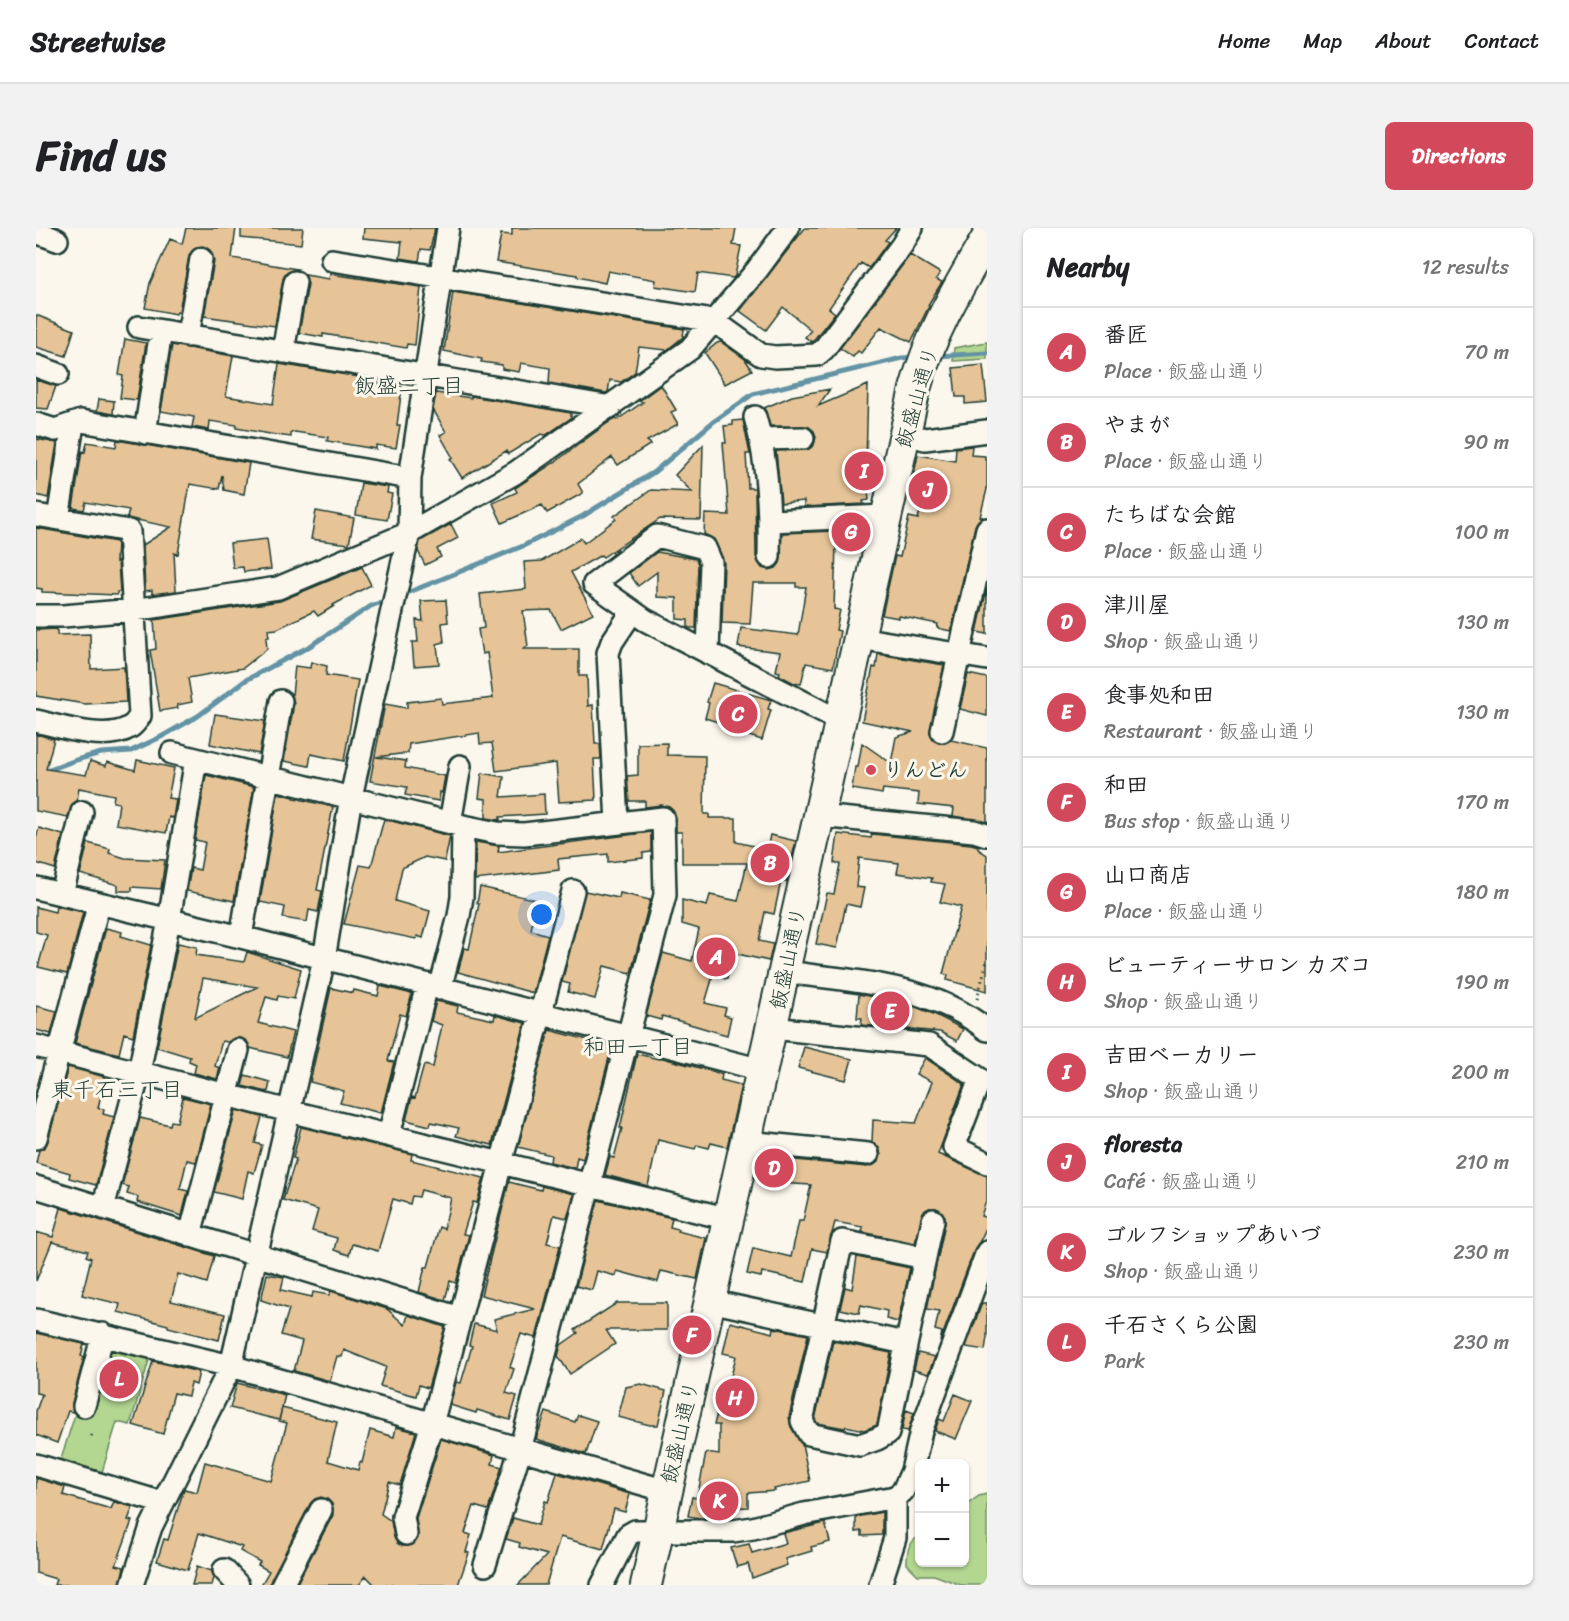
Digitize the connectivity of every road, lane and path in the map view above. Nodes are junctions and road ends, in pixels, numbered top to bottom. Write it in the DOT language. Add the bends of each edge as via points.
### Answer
graph roads {
  1 [pos="448,228"];
  2 [pos="788,228"];
  3 [pos="912,228"];
  4 [pos="36,232"];
  5 [pos="987,238"];
  6 [pos="57,240"];
  7 [pos="201,259"];
  8 [pos="332,260"];
  9 [pos="441,276"];
  10 [pos="296,282"];
  11 [pos="714,321"];
  12 [pos="139,327"];
  13 [pos="161,331"];
  14 [pos="189,336"];
  15 [pos="283,352"];
  16 [pos="36,366"];
  17 [pos="57,374"];
  18 [pos="425,376"];
  19 [pos="611,407"];
  20 [pos="755,417"];
  21 [pos="36,424"];
  22 [pos="73,424"];
  23 [pos="987,431"];
  24 [pos="145,433"];
  25 [pos="906,434"];
  26 [pos="803,438"];
  27 [pos="762,439"];
  28 [pos="410,478"];
  29 [pos="36,515"];
  30 [pos="886,516"];
  31 [pos="58,519"];
  32 [pos="770,521"];
  33 [pos="987,529"];
  34 [pos="409,533"];
  35 [pos="769,557"];
  36 [pos="134,610"];
  37 [pos="632,612"];
  38 [pos="36,616"];
  39 [pos="859,638"];
  40 [pos="708,653"];
  41 [pos="960,654"];
  42 [pos="987,659"];
  43 [pos="281,702"];
  44 [pos="36,721"];
  45 [pos="840,722"];
  46 [pos="942,731"];
  47 [pos="172,753"];
  48 [pos="196,759"];
  49 [pos="460,766"];
  50 [pos="268,777"];
  51 [pos="351,797"];
  52 [pos="82,812"];
  53 [pos="819,816"];
  54 [pos="617,823"];
  55 [pos="457,824"];
  56 [pos="987,835"];
  57 [pos="36,888"];
  58 [pos="573,891"];
  59 [pos="63,894"];
  60 [pos="99,903"];
  61 [pos="169,920"];
  62 [pos="241,937"];
  63 [pos="324,959"];
  64 [pos="987,961"];
  65 [pos="784,972"];
  66 [pos="434,987"];
  67 [pos="542,1014"];
  68 [pos="980,1024"];
  69 [pos="773,1028"];
  70 [pos="628,1036"];
  71 [pos="36,1046"];
  72 [pos="238,1050"];
  73 [pos="60,1052"];
  74 [pos="762,1070"];
  75 [pos="139,1072"];
  76 [pos="226,1095"];
  77 [pos="289,1111"];
  78 [pos="389,1135"];
  79 [pos="36,1138"];
  80 [pos="746,1142"];
  81 [pos="868,1154"];
  82 [pos="502,1163"];
  83 [pos="987,1163"];
  84 [pos="590,1184"];
  85 [pos="36,1187"];
  86 [pos="103,1208"];
  87 [pos="729,1219"];
  88 [pos="933,1220"];
  89 [pos="190,1235"];
  90 [pos="987,1252"];
  91 [pos="256,1255"];
  92 [pos="925,1258"];
  93 [pos="710,1301"];
  94 [pos="460,1318"];
  95 [pos="36,1320"];
  96 [pos="823,1325"];
  97 [pos="103,1334"];
  98 [pos="905,1343"];
  99 [pos="231,1366"];
  100 [pos="84,1406"];
  101 [pos="432,1424"];
  102 [pos="520,1450"];
  103 [pos="36,1465"];
  104 [pos="667,1491"];
  105 [pos="895,1497"];
  106 [pos="163,1503"];
  107 [pos="321,1510"];
  108 [pos="658,1530"];
  109 [pos="406,1534"];
  110 [pos="485,1565"];
  111 [pos="132,1585"];
  112 [pos="282,1585"];
  113 [pos="602,1585"];
  114 [pos="646,1585"];
  115 [pos="880,1585"];
  1 -- 9 [label="street"];
  2 -- 11 [label="street"];
  3 -- 11 [label="street" via="817,355 762,355"];
  4 -- 6 [label="street"];
  5 -- 25 [label="street, 飯盛山通り" via="951,300 926,356"];
  7 -- 14 [label="street"];
  8 -- 9 [label="street"];
  9 -- 11 [label="street"];
  9 -- 18 [label="street"];
  10 -- 15 [label="street"];
  11 -- 19 [label="street" via="690,349"];
  12 -- 13 [label="street"];
  13 -- 14 [label="street"];
  13 -- 24 [label="street"];
  14 -- 15 [label="street"];
  15 -- 18 [label="street"];
  16 -- 17 [label="street"];
  18 -- 19 [label="street"];
  18 -- 28 [label="street"];
  19 -- 34 [label="street" via="515,473"];
  20 -- 27 [label="street"];
  21 -- 22 [label="street" via="55,430"];
  22 -- 24 [label="street" via="81,421"];
  22 -- 31 [label="street"];
  23 -- 25 [label="street" via="926,439"];
  24 -- 28 [label="street"];
  25 -- 30 [label="street, 飯盛山通り"];
  26 -- 27 [label="street"];
  27 -- 32 [label="street"];
  28 -- 34 [label="street"];
  29 -- 31 [label="street"];
  30 -- 32 [label="street"];
  30 -- 39 [label="street, 飯盛山通り"];
  31 -- 36 [label="street" via="129,531"];
  32 -- 35 [label="street"];
  33 -- 41 [label="street"];
  34 -- 36 [label="street" via="278,588"];
  34 -- 51 [label="street"];
  36 -- 38 [label="street"];
  36 -- 44 [label="street" via="140,716 131,727 97,733"];
  37 -- 40 [label="street"];
  37 -- 40 [label="street" via="594,584 657,536 705,548 711,562"];
  37 -- 54 [label="street" via="608,653"];
  39 -- 41 [label="street"];
  39 -- 45 [label="street, 飯盛山通り"];
  40 -- 45 [label="street"];
  41 -- 42 [label="street"];
  41 -- 46 [label="street"];
  43 -- 50 [label="street"];
  45 -- 53 [label="street, 飯盛山通り"];
  47 -- 48 [label="street"];
  48 -- 50 [label="street"];
  48 -- 61 [label="street"];
  49 -- 55 [label="street"];
  50 -- 51 [label="street"];
  50 -- 62 [label="street"];
  51 -- 55 [label="street"];
  51 -- 63 [label="street"];
  52 -- 59 [label="street"];
  53 -- 56 [label="street"];
  53 -- 65 [label="street, 飯盛山通り"];
  54 -- 55 [label="street" via="524,834"];
  54 -- 70 [label="street" via="663,818 665,895"];
  55 -- 66 [label="street" via="460,907"];
  57 -- 59 [label="street"];
  58 -- 67 [label="street"];
  59 -- 60 [label="street"];
  60 -- 61 [label="street"];
  60 -- 73 [label="street"];
  61 -- 62 [label="street"];
  61 -- 75 [label="street"];
  62 -- 63 [label="street"];
  63 -- 66 [label="street"];
  63 -- 77 [label="street"];
  64 -- 68 [label="path"];
  65 -- 68 [label="street" via="880,985 927,996"];
  65 -- 69 [label="street, 飯盛山通り"];
  66 -- 67 [label="street"];
  66 -- 78 [label="street"];
  67 -- 70 [label="street"];
  67 -- 82 [label="street"];
  69 -- 74 [label="street, 飯盛山通り"];
  69 -- 83 [label="street" via="929,1045 980,1079 954,1147"];
  70 -- 74 [label="street"];
  70 -- 84 [label="street"];
  71 -- 73 [label="street"];
  72 -- 76 [label="street"];
  73 -- 75 [label="street"];
  73 -- 79 [label="street"];
  74 -- 80 [label="street, 飯盛山通り"];
  75 -- 76 [label="street"];
  75 -- 86 [label="street"];
  76 -- 77 [label="street"];
  76 -- 89 [label="street"];
  77 -- 78 [label="street"];
  77 -- 91 [label="street"];
  78 -- 82 [label="street"];
  80 -- 81 [label="street"];
  80 -- 87 [label="street, 飯盛山通り"];
  82 -- 84 [label="street"];
  82 -- 94 [label="street"];
  84 -- 87 [label="street"];
  84 -- 102 [label="street"];
  85 -- 86 [label="street"];
  86 -- 89 [label="street"];
  87 -- 93 [label="street, 飯盛山通り"];
  88 -- 92 [label="street"];
  89 -- 91 [label="street"];
  90 -- 105 [label="street" via="921,1431 912,1471 903,1491"];
  91 -- 94 [label="street"];
  91 -- 99 [label="street"];
  92 -- 96 [label="street" via="842,1240"];
  92 -- 98 [label="street"];
  93 -- 96 [label="street"];
  93 -- 104 [label="street, 飯盛山通り"];
  94 -- 101 [label="street"];
  95 -- 97 [label="street"];
  96 -- 98 [label="street"];
  96 -- 98 [label="street" via="802,1421 809,1434 860,1444 888,1433"];
  97 -- 99 [label="street"];
  97 -- 100 [label="street"];
  99 -- 101 [label="street"];
  99 -- 106 [label="street"];
  101 -- 102 [label="street"];
  101 -- 109 [label="street" via="403,1517"];
  102 -- 104 [label="street"];
  102 -- 110 [label="street"];
  103 -- 106 [label="street"];
  104 -- 108 [label="street, 飯盛山通り"];
  105 -- 108 [label="street" via="733,1531"];
  105 -- 115 [label="street" via="895,1538"];
  106 -- 111 [label="street" via="150,1527"];
  107 -- 112 [label="street"];
  108 -- 113 [label="street" via="628,1535"];
  108 -- 114 [label="street, 飯盛山通り"];
}
